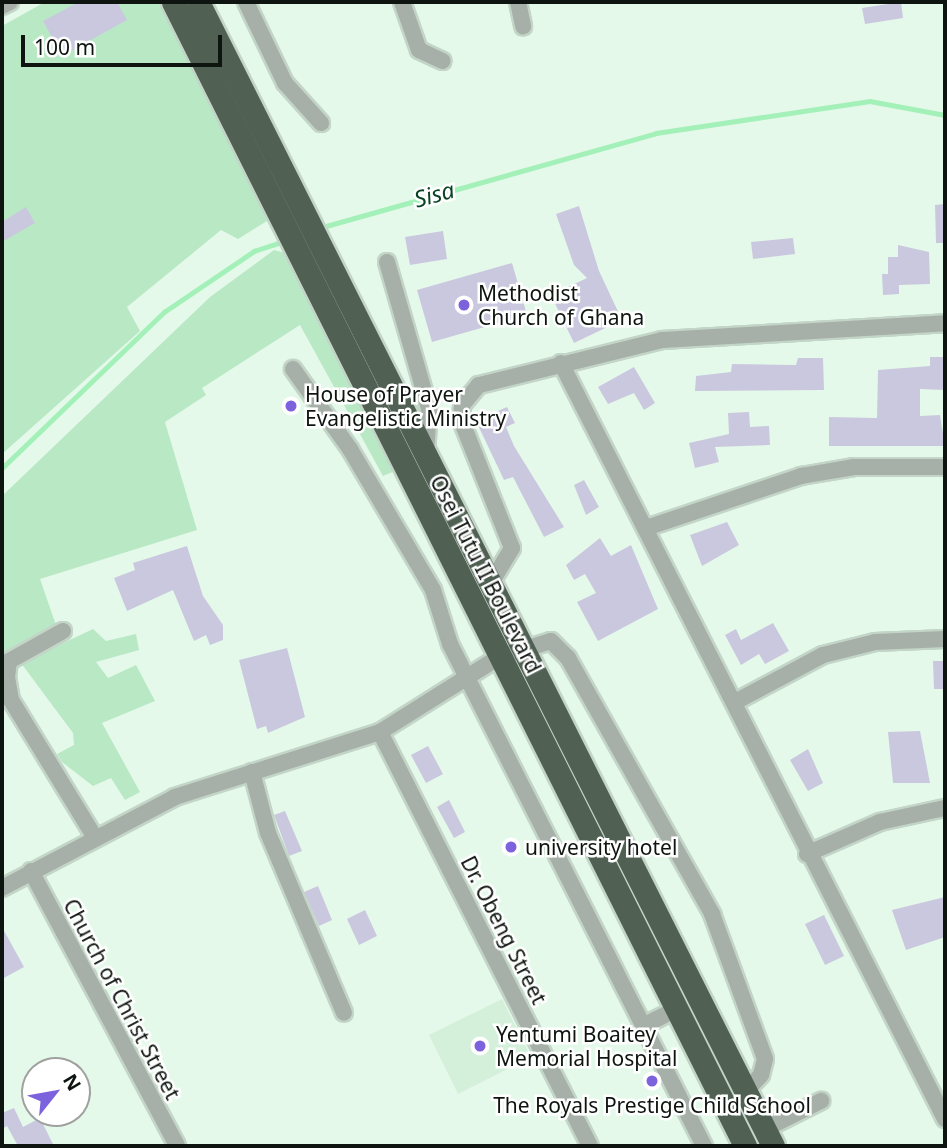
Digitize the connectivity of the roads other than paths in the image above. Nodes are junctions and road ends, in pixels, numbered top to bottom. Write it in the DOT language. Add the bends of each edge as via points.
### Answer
graph roads {
  1 [pos="10,2"];
  2 [pos="173,2"];
  3 [pos="198,2"];
  4 [pos="246,2"];
  5 [pos="401,2"];
  6 [pos="518,2"];
  7 [pos="2,6"];
  8 [pos="523,26"];
  9 [pos="443,61"];
  10 [pos="321,123"];
  11 [pos="282,190"];
  12 [pos="387,262"];
  13 [pos="323,272"];
  14 [pos="945,323"];
  15 [pos="561,363"];
  16 [pos="293,369"];
  17 [pos="426,455"];
  18 [pos="945,467"];
  19 [pos="646,528"];
  20 [pos="491,583"];
  21 [pos="63,631"];
  22 [pos="945,639"];
  23 [pos="523,646"];
  24 [pos="499,657"];
  25 [pos="467,676"];
  26 [pos="735,702"];
  27 [pos="380,732"];
  28 [pos="253,772"];
  29 [pos="945,808"];
  30 [pos="94,836"];
  31 [pos="807,854"];
  32 [pos="30,872"];
  33 [pos="2,888"];
  34 [pos="676,1009"];
  35 [pos="344,1013"];
  36 [pos="645,1025"];
  37 [pos="746,1091"];
  38 [pos="939,1097"];
  39 [pos="821,1101"];
  40 [pos="945,1119"];
  41 [pos="769,1137"];
  42 [pos="177,1146"];
  43 [pos="589,1146"];
  44 [pos="704,1146"];
  45 [pos="745,1146"];
  1 -- 7 [label="street"];
  2 -- 11 [label="highway, Osei Tutu II Boulevard"];
  3 -- 11 [label="highway, Osei Tutu II Boulevard"];
  4 -- 10 [label="street" via="285,83"];
  5 -- 9 [label="street" via="419,50"];
  6 -- 8 [label="street"];
  11 -- 13 [label="highway, Osei Tutu II Boulevard"];
  12 -- 17 [label="street" via="429,408"];
  13 -- 17 [label="highway, Osei Tutu II Boulevard"];
  13 -- 24 [label="highway, Osei Tutu II Boulevard"];
  14 -- 15 [label="street" via="722,333"];
  15 -- 19 [label="street"];
  15 -- 20 [label="street" via="491,380 462,405 471,450 510,533 508,560"];
  16 -- 25 [label="street" via="387,508 433,590"];
  17 -- 20 [label="highway, Osei Tutu II Boulevard"];
  18 -- 19 [label="street" via="854,467 801,476"];
  19 -- 26 [label="street"];
  20 -- 23 [label="highway, Osei Tutu II Boulevard"];
  21 -- 30 [label="street" via="9,661 9,688"];
  22 -- 26 [label="street" via="875,642 823,655"];
  23 -- 24 [label="street"];
  23 -- 37 [label="highway, Osei Tutu II Boulevard"];
  23 -- 37 [label="street" via="551,641 568,658 712,914 765,1059 761,1075"];
  24 -- 25 [label="street"];
  24 -- 34 [label="highway, Osei Tutu II Boulevard"];
  25 -- 27 [label="street"];
  25 -- 36 [label="street"];
  26 -- 31 [label="street"];
  27 -- 28 [label="street"];
  27 -- 43 [label="street, Dr. Obeng Street"];
  28 -- 30 [label="street" via="175,797"];
  28 -- 35 [label="street" via="268,833"];
  29 -- 31 [label="street" via="880,822"];
  30 -- 32 [label="street"];
  31 -- 38 [label="street"];
  32 -- 33 [label="street"];
  32 -- 42 [label="street, Church of Christ Street"];
  34 -- 36 [label="street"];
  34 -- 45 [label="highway, Osei Tutu II Boulevard"];
  36 -- 44 [label="street"];
  37 -- 41 [label="highway, Osei Tutu II Boulevard"];
  38 -- 40 [label="street"];
  39 -- 41 [label="street"];
}
